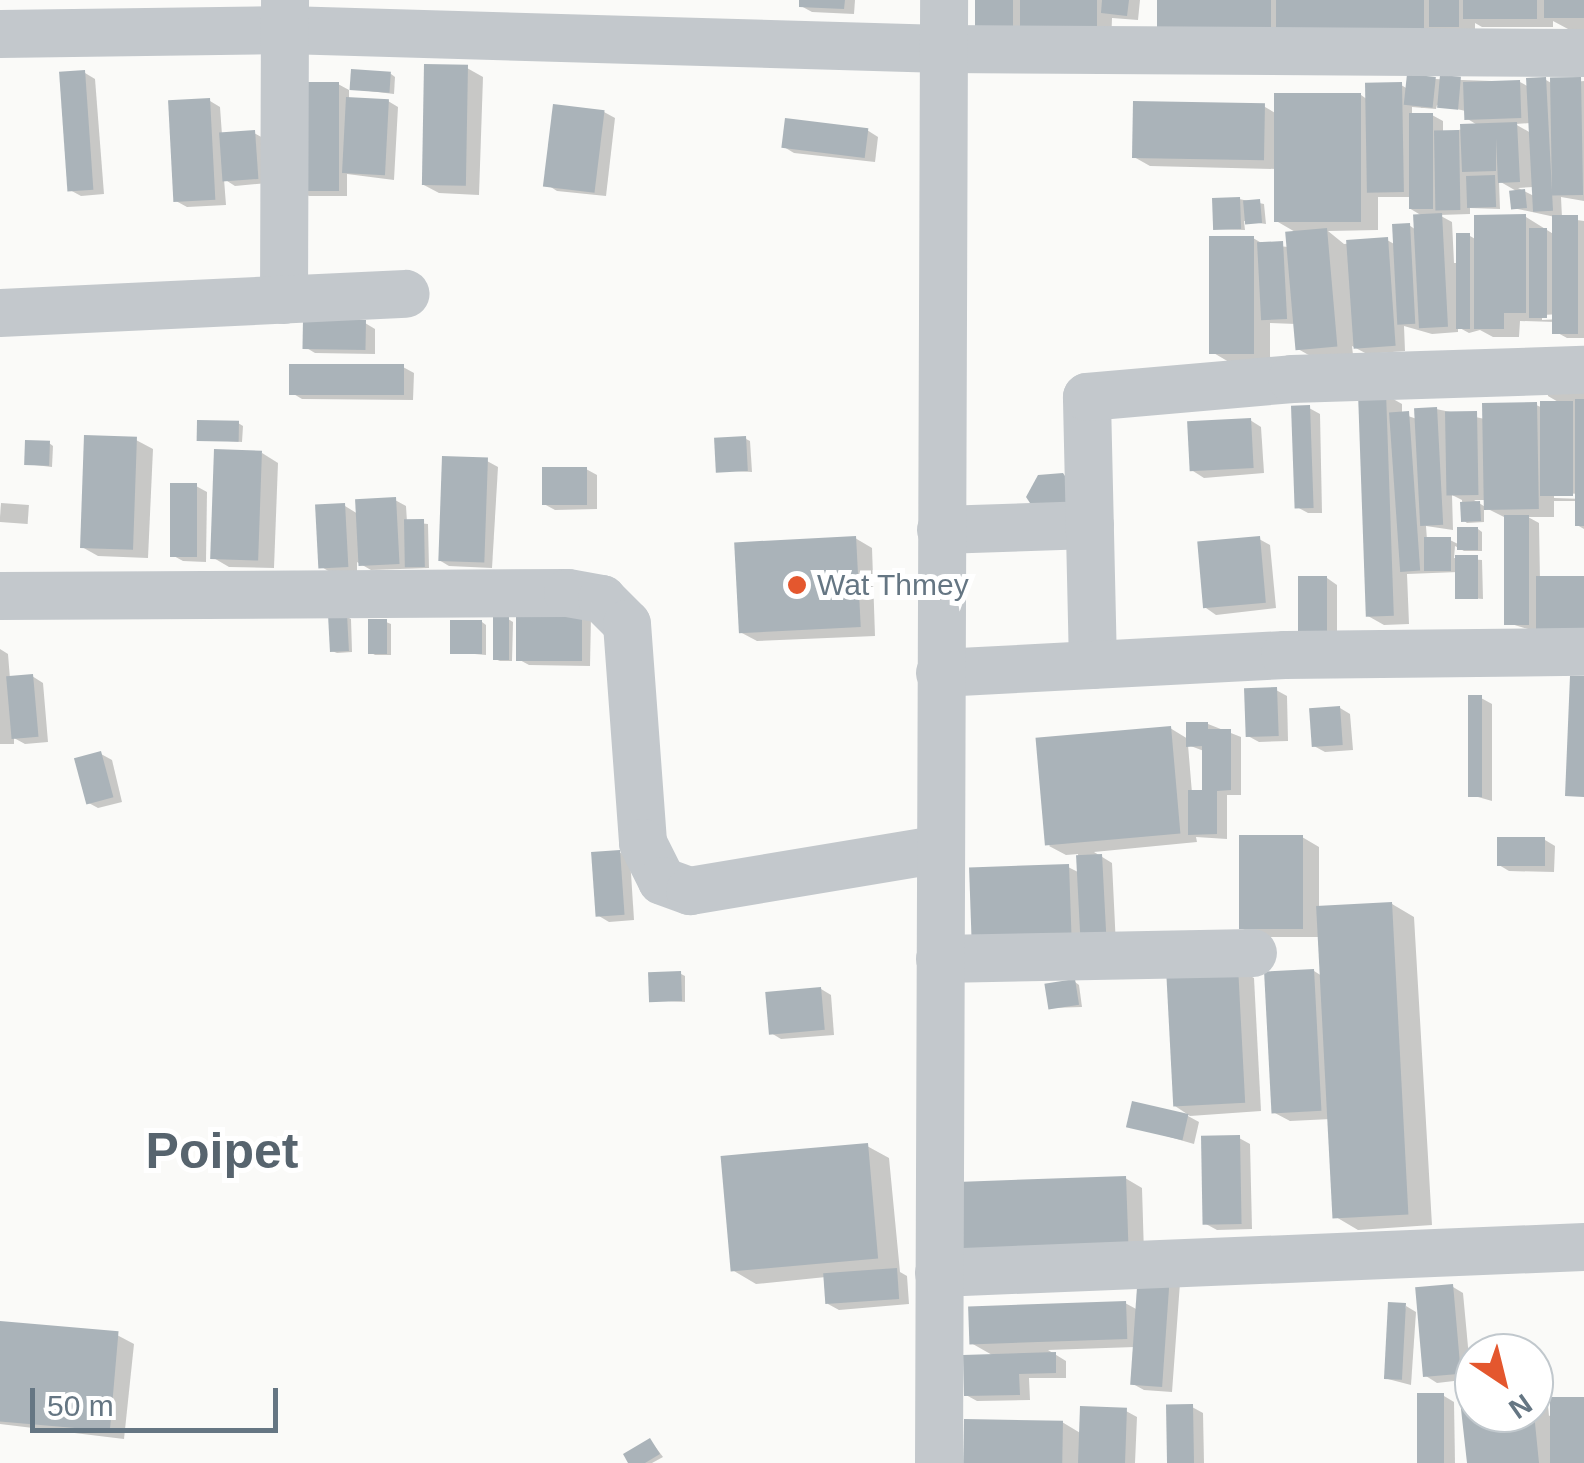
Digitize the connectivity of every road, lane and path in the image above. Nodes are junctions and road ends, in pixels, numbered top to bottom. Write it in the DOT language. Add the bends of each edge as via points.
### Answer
graph roads {
  1 [pos="944,0"];
  2 [pos="285,15"];
  3 [pos="0,34"];
  4 [pos="943,49"];
  5 [pos="1584,53"];
  6 [pos="406,294"];
  7 [pos="284,300"];
  8 [pos="0,313"];
  9 [pos="1584,370"];
  10 [pos="1090,526"];
  11 [pos="941,530"];
  12 [pos="0,596"];
  13 [pos="1584,652"];
  14 [pos="1093,665"];
  15 [pos="940,673"];
  16 [pos="940,849"];
  17 [pos="1252,953"];
  18 [pos="940,959"];
  19 [pos="1584,1247"];
  20 [pos="939,1273"];
  21 [pos="939,1463"];
  1 -- 4 [label="street"];
  2 -- 3 [label="street"];
  2 -- 4 [label="street"];
  2 -- 7 [label="street"];
  4 -- 5 [label="street"];
  4 -- 11 [label="street"];
  6 -- 7 [label="street"];
  7 -- 8 [label="street"];
  9 -- 10 [label="street" via="1292,379 1087,397"];
  10 -- 11 [label="street"];
  10 -- 14 [label="street"];
  11 -- 15 [label="street"];
  12 -- 16 [label="street" via="568,592 602,599 627,624 643,843 662,881 690,890"];
  13 -- 14 [label="street"];
  14 -- 15 [label="street"];
  15 -- 16 [label="street"];
  16 -- 18 [label="street"];
  17 -- 18 [label="street"];
  18 -- 20 [label="street"];
  19 -- 20 [label="street"];
  20 -- 21 [label="street"];
}
